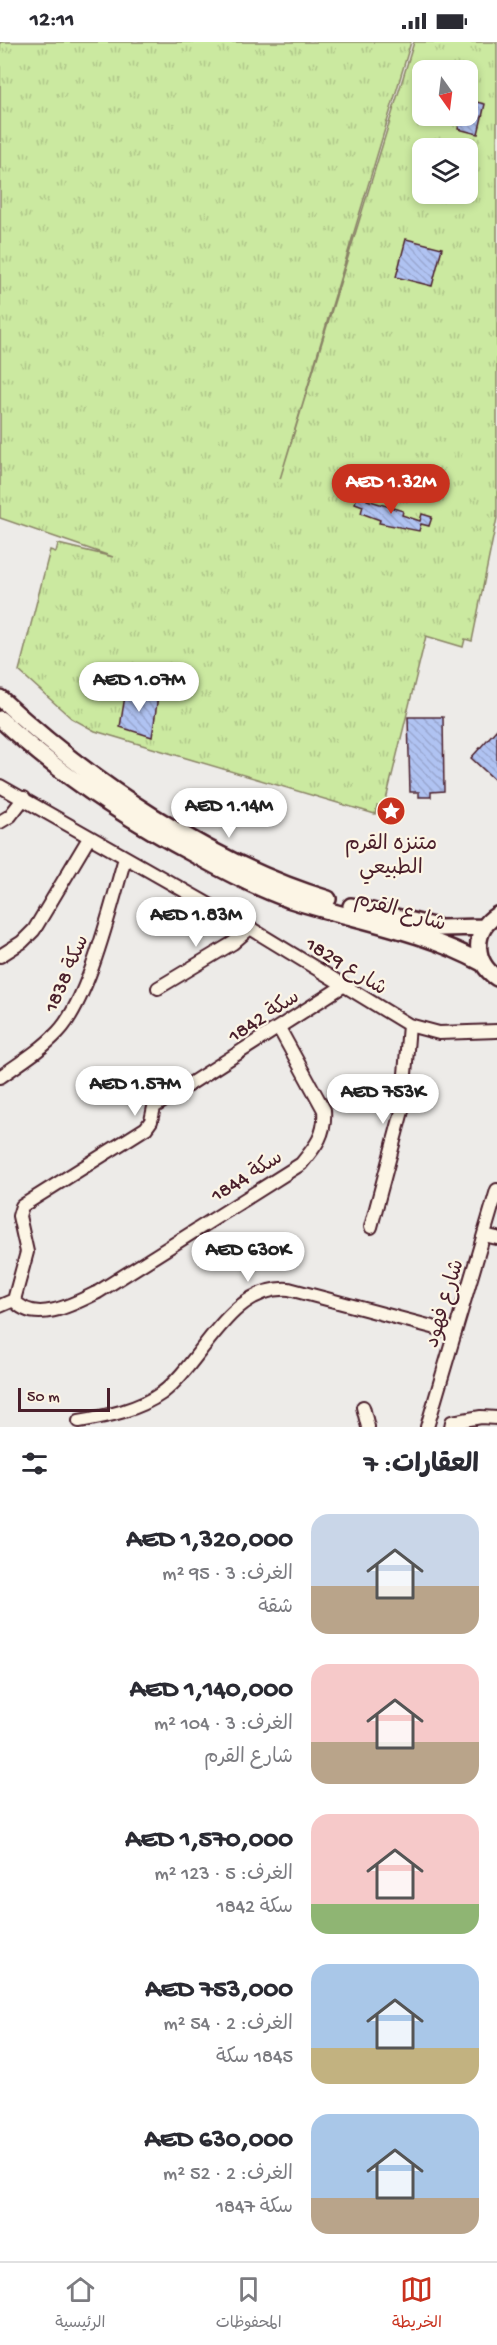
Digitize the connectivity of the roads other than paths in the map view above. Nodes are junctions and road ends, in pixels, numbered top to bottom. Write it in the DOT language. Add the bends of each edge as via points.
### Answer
graph roads {
  1 [pos="0,698"];
  2 [pos="0,719"];
  3 [pos="0,786"];
  4 [pos="24,798"];
  5 [pos="0,822"];
  6 [pos="88,838"];
  7 [pos="125,858"];
  8 [pos="497,915"];
  9 [pos="483,927"];
  10 [pos="250,928"];
  11 [pos="0,956"];
  12 [pos="482,963"];
  13 [pos="496,978"];
  14 [pos="343,986"];
  15 [pos="158,988"];
  16 [pos="409,1025"];
  17 [pos="279,1028"];
  18 [pos="497,1031"];
  19 [pos="0,1077"];
  20 [pos="497,1190"];
  21 [pos="371,1227"];
  22 [pos="484,1235"];
  23 [pos="497,1238"];
  24 [pos="14,1300"];
  25 [pos="0,1306"];
  26 [pos="454,1332"];
  27 [pos="363,1407"];
  28 [pos="497,1418"];
  29 [pos="79,1421"];
  30 [pos="368,1427"];
  31 [pos="427,1427"];
  32 [pos="451,1427"];
  1 -- 9 [label="main road, شارع القرم" via="33,729 115,791 230,859 299,891 344,904 441,928"];
  2 -- 12 [label="main road, شارع القرم" via="116,811 228,872 286,898 454,948"];
  3 -- 4 [label="street, 1829 شارع"];
  4 -- 5 [label="street"];
  4 -- 6 [label="street, 1829 شارع"];
  6 -- 7 [label="street, 1829 شارع"];
  6 -- 11 [label="street" via="34,930"];
  7 -- 10 [label="street, 1829 شارع"];
  7 -- 19 [label="street, 1838 سكة" via="102,938 73,1012 59,1031"];
  8 -- 9 [label="main road"];
  9 -- 12 [label="main road" via="478,945"];
  10 -- 14 [label="street, 1829 شارع"];
  10 -- 15 [label="street" via="233,943"];
  12 -- 13 [label="main road, شارع القرم"];
  14 -- 16 [label="street, 1829 شارع"];
  14 -- 17 [label="street, سكة 1842"];
  16 -- 18 [label="street, 1829 شارع" via="439,1033"];
  16 -- 21 [label="street" via="402,1111"];
  17 -- 24 [label="street, سكة 1842" via="154,1107 146,1128 22,1206 19,1216 27,1252"];
  17 -- 24 [label="street, سكة 1844" via="324,1110 322,1138 301,1164 68,1308 42,1312 18,1306"];
  20 -- 22 [label="street, شارع فهود"];
  22 -- 23 [label="street"];
  22 -- 26 [label="street, شارع فهود"];
  24 -- 25 [label="street"];
  26 -- 29 [label="street" via="289,1289 267,1290 209,1336 182,1372 153,1399 117,1413"];
  26 -- 31 [label="street, شارع فهود"];
  27 -- 30 [label="street"];
  28 -- 32 [label="street" via="452,1422"];
}
